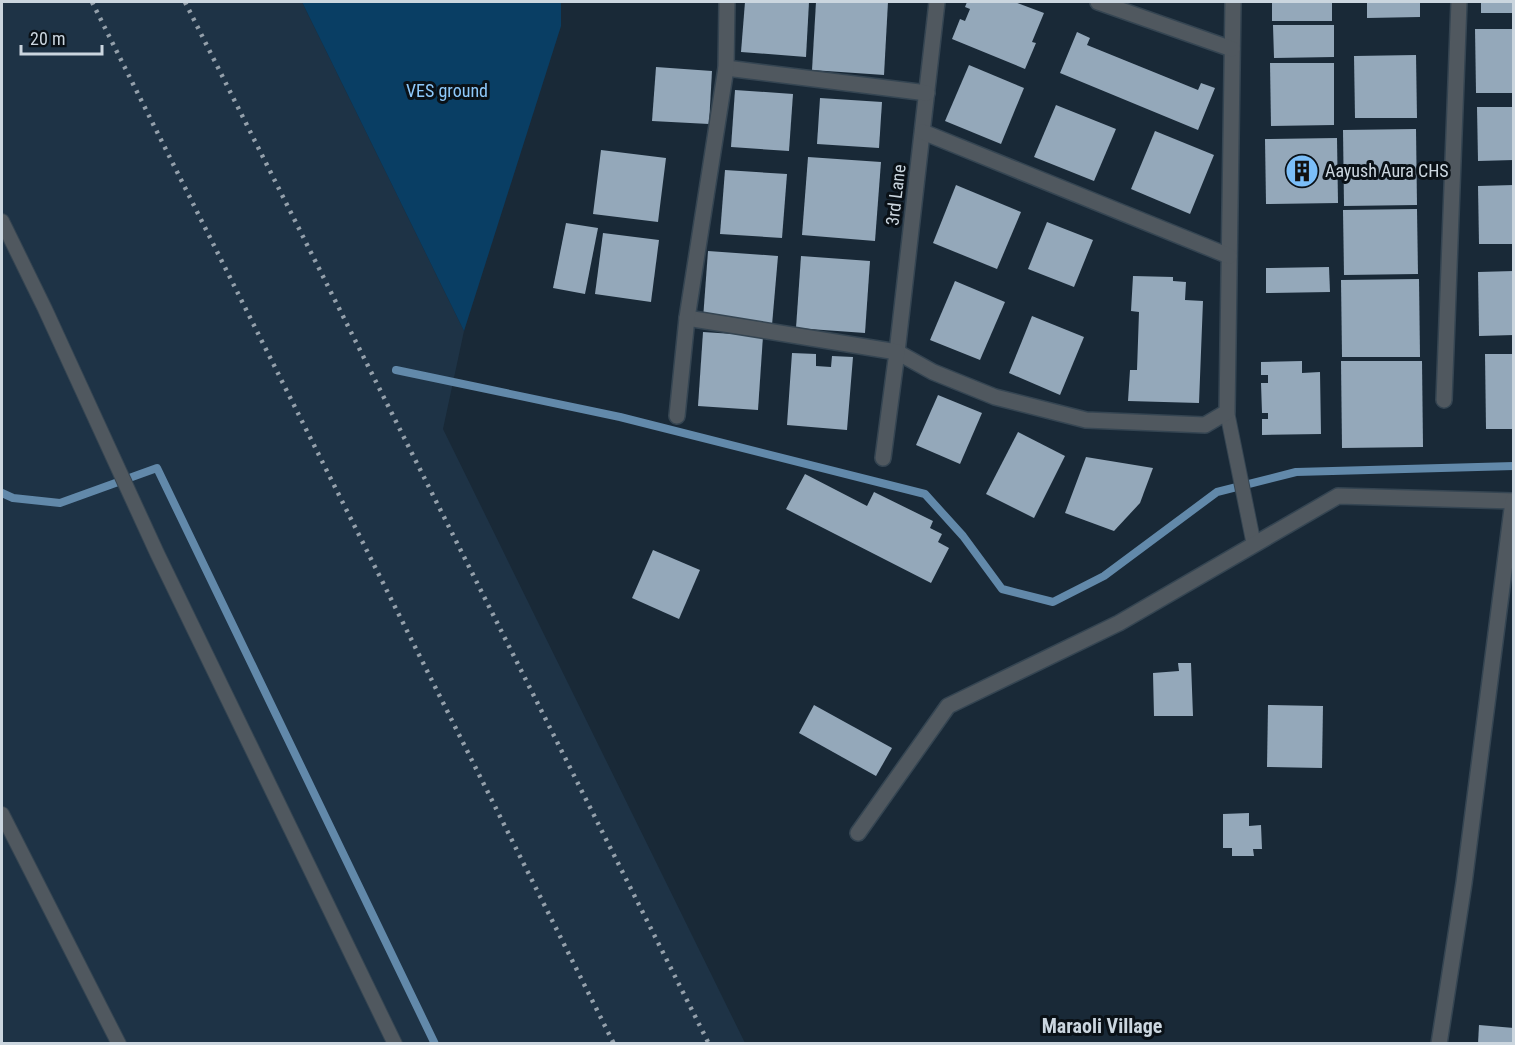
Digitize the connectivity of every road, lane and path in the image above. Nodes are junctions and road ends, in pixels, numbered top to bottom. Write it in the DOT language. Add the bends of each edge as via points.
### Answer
graph roads {
  1 [pos="727,2"];
  2 [pos="937,2"];
  3 [pos="1098,2"];
  4 [pos="1233,2"];
  5 [pos="1459,2"];
  6 [pos="1232,49"];
  7 [pos="726,68"];
  8 [pos="927,93"];
  9 [pos="923,132"];
  10 [pos="2,221"];
  11 [pos="1229,256"];
  12 [pos="687,318"];
  13 [pos="897,352"];
  14 [pos="1444,400"];
  15 [pos="1227,411"];
  16 [pos="677,416"];
  17 [pos="883,458"];
  18 [pos="1513,501"];
  19 [pos="1254,545"];
  20 [pos="2,814"];
  21 [pos="858,833"];
  22 [pos="119,1044"];
  23 [pos="395,1044"];
  24 [pos="1439,1044"];
  1 -- 7 [label="street"];
  2 -- 8 [label="street, 3rd Lane"];
  3 -- 6 [label="street"];
  4 -- 6 [label="street"];
  5 -- 14 [label="street"];
  6 -- 11 [label="street"];
  7 -- 8 [label="street"];
  7 -- 12 [label="street"];
  8 -- 9 [label="street, 3rd Lane"];
  9 -- 11 [label="street"];
  9 -- 13 [label="street, 3rd Lane"];
  10 -- 23 [label="lane"];
  11 -- 15 [label="street"];
  12 -- 13 [label="street"];
  12 -- 16 [label="street"];
  13 -- 15 [label="street" via="933,372 995,397 1086,420 1205,425"];
  13 -- 17 [label="street, 3rd Lane"];
  15 -- 19 [label="lane"];
  18 -- 19 [label="street" via="1338,496"];
  18 -- 24 [label="street" via="1464,883"];
  19 -- 21 [label="street" via="1119,623 948,706"];
  20 -- 22 [label="lane"];
}
